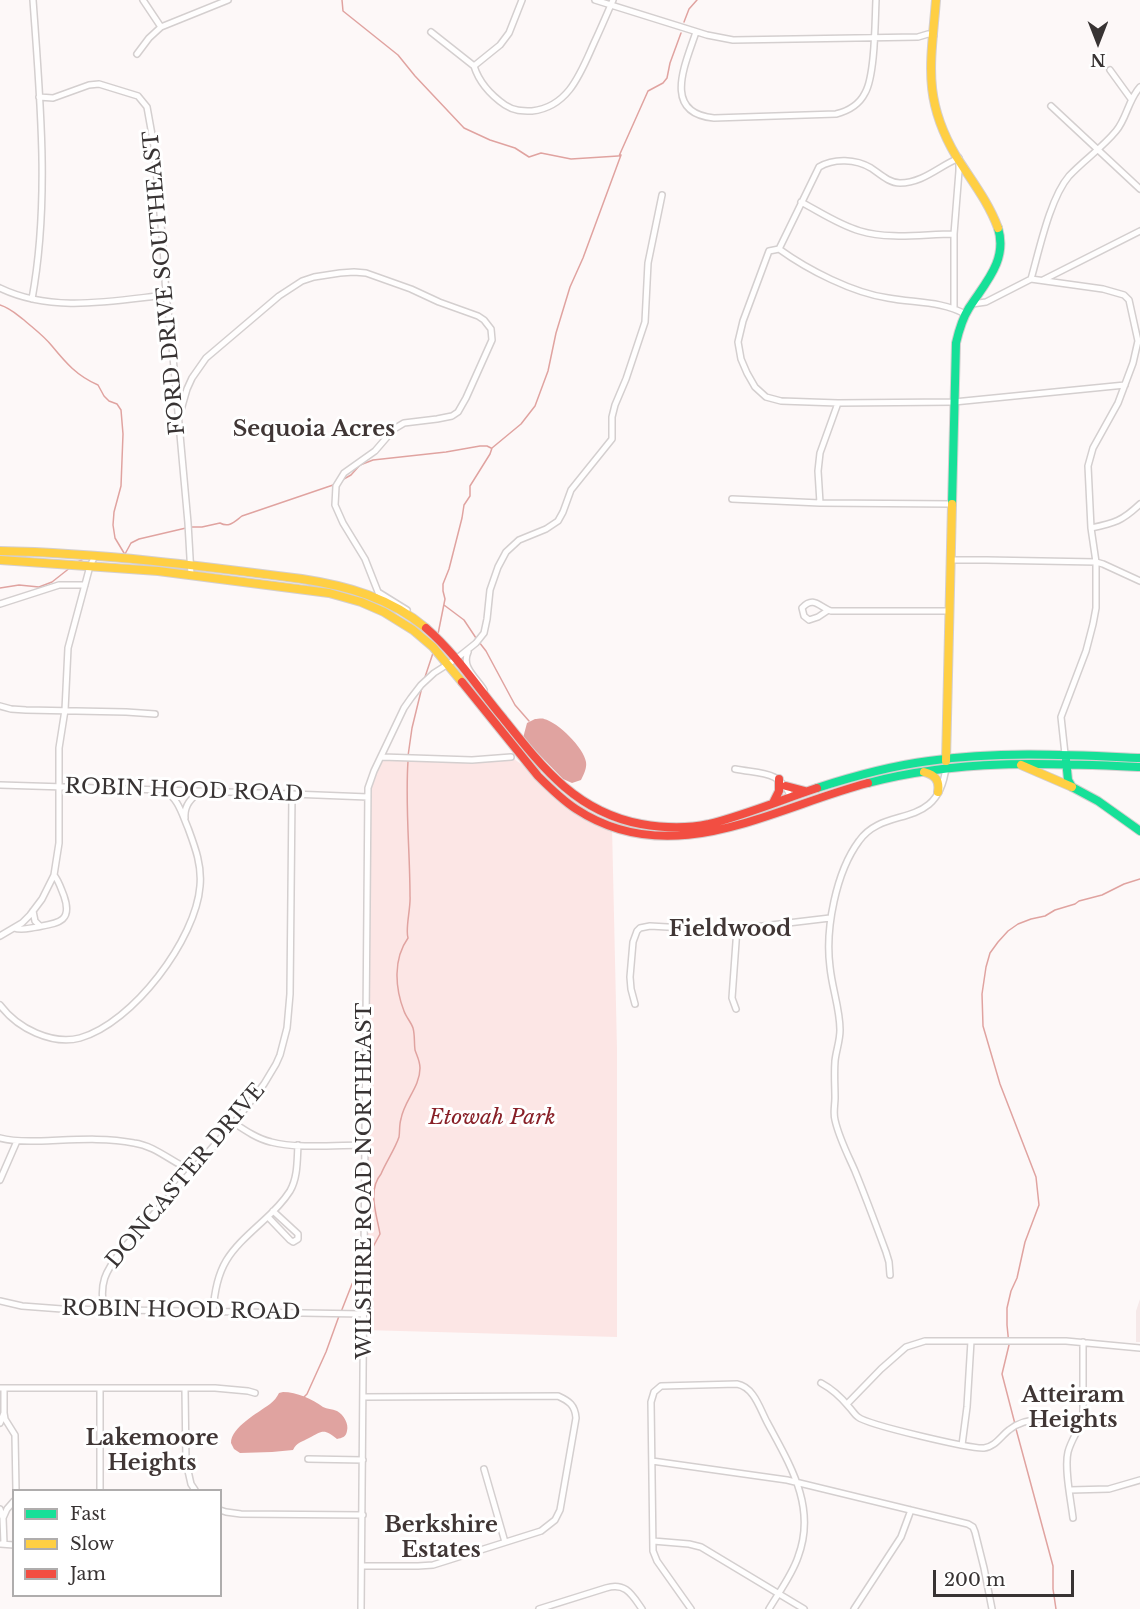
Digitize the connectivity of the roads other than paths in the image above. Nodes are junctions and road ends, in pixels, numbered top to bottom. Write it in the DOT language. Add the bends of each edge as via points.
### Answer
graph roads {
  1 [pos="33,0"];
  2 [pos="143,0"];
  3 [pos="228,0"];
  4 [pos="522,0"];
  5 [pos="595,0"];
  6 [pos="876,0"];
  7 [pos="936,0"];
  8 [pos="612,2"];
  9 [pos="161,27"];
  10 [pos="430,32"];
  11 [pos="696,32"];
  12 [pos="873,38"];
  13 [pos="933,38"];
  14 [pos="137,54"];
  15 [pos="474,66"];
  16 [pos="1110,70"];
  17 [pos="1140,87"];
  18 [pos="39,97"];
  19 [pos="1131,99"];
  20 [pos="1051,106"];
  21 [pos="1098,149"];
  22 [pos="959,158"];
  23 [pos="1140,189"];
  24 [pos="662,195"];
  25 [pos="801,202"];
  26 [pos="1140,231"];
  27 [pos="954,234"];
  28 [pos="779,249"];
  29 [pos="1031,279"];
  30 [pos="1042,281"];
  31 [pos="0,288"];
  32 [pos="166,295"];
  33 [pos="32,299"];
  34 [pos="972,304"];
  35 [pos="954,308"];
  36 [pos="965,314"];
  37 [pos="1139,340"];
  38 [pos="1125,386"];
  39 [pos="954,402"];
  40 [pos="838,403"];
  41 [pos="179,417"];
  42 [pos="732,499"];
  43 [pos="820,503"];
  44 [pos="952,504"];
  45 [pos="1140,504"];
  46 [pos="1091,528"];
  47 [pos="190,549"];
  48 [pos="0,551"];
  49 [pos="95,556"];
  50 [pos="0,560"];
  51 [pos="950,560"];
  52 [pos="1096,562"];
  53 [pos="90,566"];
  54 [pos="191,566"];
  55 [pos="248,573"];
  56 [pos="191,575"];
  57 [pos="1140,581"];
  58 [pos="374,583"];
  59 [pos="85,585"];
  60 [pos="362,592"];
  61 [pos="0,604"];
  62 [pos="827,611"];
  63 [pos="949,611"];
  64 [pos="421,624"];
  65 [pos="470,648"];
  66 [pos="456,659"];
  67 [pos="448,664"];
  68 [pos="492,704"];
  69 [pos="0,706"];
  70 [pos="65,710"];
  71 [pos="155,714"];
  72 [pos="947,744"];
  73 [pos="1065,754"];
  74 [pos="965,756"];
  75 [pos="382,757"];
  76 [pos="511,757"];
  77 [pos="946,758"];
  78 [pos="1140,758"];
  79 [pos="1013,763"];
  80 [pos="1067,764"];
  81 [pos="946,767"];
  82 [pos="1140,767"];
  83 [pos="735,769"];
  84 [pos="920,771"];
  85 [pos="778,779"];
  86 [pos="0,785"];
  87 [pos="786,786"];
  88 [pos="58,787"];
  89 [pos="1072,787"];
  90 [pos="164,790"];
  91 [pos="202,791"];
  92 [pos="806,792"];
  93 [pos="939,792"];
  94 [pos="292,794"];
  95 [pos="368,797"];
  96 [pos="790,797"];
  97 [pos="772,803"];
  98 [pos="794,806"];
  99 [pos="185,821"];
  100 [pos="1140,831"];
  101 [pos="54,875"];
  102 [pos="33,911"];
  103 [pos="830,918"];
  104 [pos="40,926"];
  105 [pos="14,928"];
  106 [pos="737,928"];
  107 [pos="0,936"];
  108 [pos="634,1004"];
  109 [pos="0,1005"];
  110 [pos="736,1010"];
  111 [pos="234,1124"];
  112 [pos="0,1138"];
  113 [pos="17,1141"];
  114 [pos="365,1144"];
  115 [pos="298,1145"];
  116 [pos="191,1170"];
  117 [pos="0,1180"];
  118 [pos="273,1211"];
  119 [pos="268,1217"];
  120 [pos="890,1275"];
  121 [pos="0,1301"];
  122 [pos="104,1310"];
  123 [pos="213,1312"];
  124 [pos="363,1314"];
  125 [pos="971,1341"];
  126 [pos="1083,1342"];
  127 [pos="1140,1348"];
  128 [pos="821,1383"];
  129 [pos="2,1388"];
  130 [pos="100,1389"];
  131 [pos="184,1389"];
  132 [pos="255,1394"];
  133 [pos="363,1397"];
  134 [pos="848,1404"];
  135 [pos="4,1413"];
  136 [pos="0,1423"];
  137 [pos="1080,1427"];
  138 [pos="962,1445"];
  139 [pos="308,1459"];
  140 [pos="363,1460"];
  141 [pos="652,1461"];
  142 [pos="484,1469"];
  143 [pos="1140,1480"];
  144 [pos="797,1482"];
  145 [pos="16,1489"];
  146 [pos="100,1489"];
  147 [pos="194,1489"];
  148 [pos="1070,1490"];
  149 [pos="12,1503"];
  150 [pos="0,1509"];
  151 [pos="222,1510"];
  152 [pos="911,1510"];
  153 [pos="363,1515"];
  154 [pos="3,1518"];
  155 [pos="1072,1518"];
  156 [pos="653,1541"];
  157 [pos="505,1542"];
  158 [pos="2,1544"];
  159 [pos="362,1566"];
  160 [pos="778,1593"];
  161 [pos="361,1609"];
  162 [pos="539,1609"];
  163 [pos="642,1609"];
  164 [pos="691,1609"];
  165 [pos="769,1609"];
  166 [pos="804,1609"];
  167 [pos="854,1609"];
  168 [pos="993,1609"];
  1 -- 18 [label="street"];
  2 -- 9 [label="street"];
  3 -- 9 [label="street"];
  4 -- 15 [label="street" via="509,33"];
  5 -- 8 [label="street"];
  6 -- 12 [label="street"];
  7 -- 13 [label="main road"];
  8 -- 11 [label="street"];
  8 -- 15 [label="street" via="577,80 560,100 540,110 509,108 484,84"];
  9 -- 14 [label="street"];
  10 -- 15 [label="street"];
  11 -- 12 [label="street" via="733,40"];
  11 -- 12 [label="street" via="680,86 682,97 697,114 714,118 830,115 848,110 861,99 869,83"];
  12 -- 13 [label="street"];
  13 -- 22 [label="main road" via="933,101"];
  16 -- 19 [label="street"];
  17 -- 19 [label="street"];
  18 -- 32 [label="street, FORD DRIVE SOUTHEAST" via="53,98 99,84 138,96 144,103 154,146"];
  18 -- 33 [label="street" via="42,200"];
  19 -- 21 [label="street" via="1120,125"];
  20 -- 21 [label="street"];
  21 -- 23 [label="street"];
  21 -- 29 [label="street" via="1068,177 1060,192"];
  22 -- 25 [label="street" via="930,176 899,183 857,162 826,162 819,167"];
  22 -- 27 [label="street"];
  22 -- 34 [label="main road" via="992,210 1000,240 995,271"];
  24 -- 65 [label="street, WILSHIRE ROAD NORTHEAST" via="648,262 645,322 615,405 612,439 571,490 558,521 519,540 506,552 490,590 485,631"];
  25 -- 27 [label="street" via="859,231 894,236"];
  25 -- 28 [label="street"];
  26 -- 30 [label="street"];
  27 -- 35 [label="street"];
  28 -- 35 [label="street" via="815,271 863,291"];
  28 -- 40 [label="street" via="769,251 742,321 738,342 741,359 755,387 766,397"];
  29 -- 30 [label="street"];
  29 -- 34 [label="street" via="986,302"];
  30 -- 37 [label="street" via="1124,295 1129,300"];
  31 -- 33 [label="street"];
  32 -- 33 [label="street" via="79,303"];
  32 -- 41 [label="street, FORD DRIVE SOUTHEAST"];
  34 -- 36 [label="main road"];
  35 -- 36 [label="street"];
  36 -- 39 [label="main road" via="957,337"];
  37 -- 38 [label="street"];
  38 -- 39 [label="street"];
  38 -- 46 [label="street" via="1091,452"];
  39 -- 40 [label="street"];
  39 -- 44 [label="main road"];
  40 -- 43 [label="street" via="820,453"];
  41 -- 47 [label="street, FORD DRIVE SOUTHEAST"];
  41 -- 58 [label="street" via="192,378 206,358 279,296 322,274 366,273 484,320 492,340 458,412 399,425 375,451 338,480 335,505 371,570"];
  42 -- 43 [label="street"];
  43 -- 44 [label="street"];
  44 -- 51 [label="main road"];
  45 -- 46 [label="street" via="1115,523"];
  46 -- 52 [label="street"];
  47 -- 54 [label="street, FORD DRIVE SOUTHEAST"];
  47 -- 55 [label="street" via="201,563"];
  48 -- 49 [label="main road"];
  49 -- 53 [label="street"];
  49 -- 54 [label="main road"];
  50 -- 53 [label="main road"];
  51 -- 52 [label="street"];
  51 -- 63 [label="main road"];
  52 -- 57 [label="street"];
  52 -- 73 [label="street" via="1093,624 1061,717"];
  53 -- 56 [label="main road"];
  53 -- 59 [label="street"];
  54 -- 55 [label="main road"];
  54 -- 56 [label="street, FORD DRIVE SOUTHEAST"];
  55 -- 60 [label="main road" via="327,583"];
  56 -- 67 [label="main road" via="320,592 369,605 413,630"];
  58 -- 60 [label="street" via="373,589"];
  58 -- 64 [label="street" via="381,595 400,605"];
  59 -- 61 [label="street" via="59,585"];
  59 -- 70 [label="street" via="68,648"];
  60 -- 64 [label="main road" via="389,603"];
  62 -- 62 [label="street" via="814,603 802,608 809,620"];
  62 -- 63 [label="street"];
  63 -- 72 [label="main road"];
  64 -- 66 [label="main road"];
  65 -- 66 [label="street, WILSHIRE ROAD NORTHEAST"];
  65 -- 68 [label="street" via="466,665"];
  66 -- 67 [label="street, WILSHIRE ROAD NORTHEAST"];
  66 -- 68 [label="main road"];
  67 -- 75 [label="street, WILSHIRE ROAD NORTHEAST" via="411,698"];
  67 -- 98 [label="main road" via="549,788 583,813 614,827 654,836 694,835"];
  68 -- 97 [label="main road" via="558,783 606,814 654,826 686,827 719,821"];
  69 -- 70 [label="street"];
  70 -- 71 [label="street"];
  70 -- 88 [label="street"];
  72 -- 74 [label="main road"];
  72 -- 77 [label="main road"];
  73 -- 74 [label="main road"];
  73 -- 78 [label="main road"];
  73 -- 80 [label="main road"];
  74 -- 77 [label="main road"];
  75 -- 76 [label="street"];
  75 -- 95 [label="street, WILSHIRE ROAD NORTHEAST" via="370,781"];
  77 -- 81 [label="main road"];
  77 -- 92 [label="main road" via="869,772"];
  79 -- 80 [label="main road"];
  79 -- 81 [label="main road"];
  79 -- 89 [label="main road"];
  80 -- 82 [label="main road"];
  80 -- 89 [label="main road"];
  81 -- 84 [label="main road"];
  81 -- 93 [label="street"];
  83 -- 85 [label="street"];
  84 -- 93 [label="main road" via="936,776"];
  84 -- 98 [label="main road"];
  85 -- 87 [label="street"];
  85 -- 97 [label="main road" via="779,791"];
  86 -- 88 [label="street, ROBIN HOOD ROAD"];
  87 -- 92 [label="main road"];
  87 -- 96 [label="street"];
  88 -- 90 [label="street, ROBIN HOOD ROAD"];
  88 -- 101 [label="street" via="59,843"];
  89 -- 100 [label="main road"];
  90 -- 91 [label="street, ROBIN HOOD ROAD"];
  90 -- 99 [label="street" via="175,800"];
  91 -- 94 [label="street, ROBIN HOOD ROAD"];
  91 -- 99 [label="street" via="189,802"];
  92 -- 96 [label="main road"];
  93 -- 103 [label="street" via="923,809 878,825 860,838 846,864"];
  94 -- 95 [label="street, ROBIN HOOD ROAD"];
  94 -- 111 [label="street, DONCASTER DRIVE" via="287,1028 276,1064"];
  95 -- 114 [label="street, WILSHIRE ROAD NORTHEAST"];
  96 -- 97 [label="main road"];
  96 -- 98 [label="street"];
  99 -- 109 [label="street" via="200,869 197,906 163,970 131,1007 102,1029 79,1039 65,1040 25,1028"];
  101 -- 102 [label="street"];
  101 -- 104 [label="street" via="68,912 59,922"];
  102 -- 104 [label="street"];
  102 -- 105 [label="street"];
  103 -- 106 [label="street"];
  103 -- 120 [label="street" via="829,963 840,1025 835,1121 886,1252"];
  104 -- 105 [label="street"];
  105 -- 107 [label="street"];
  106 -- 108 [label="street" via="640,928 633,942 630,977"];
  106 -- 110 [label="street" via="732,998"];
  111 -- 115 [label="street" via="266,1141"];
  111 -- 116 [label="street, DONCASTER DRIVE"];
  112 -- 113 [label="street"];
  113 -- 116 [label="street" via="136,1143"];
  113 -- 117 [label="street"];
  114 -- 115 [label="street"];
  114 -- 124 [label="street, WILSHIRE ROAD NORTHEAST"];
  115 -- 118 [label="street" via="292,1186"];
  116 -- 122 [label="street, DONCASTER DRIVE" via="110,1266 103,1278"];
  118 -- 119 [label="street"];
  118 -- 119 [label="street" via="298,1234 298,1239 290,1240"];
  119 -- 123 [label="street" via="223,1264"];
  121 -- 122 [label="street, ROBIN HOOD ROAD" via="44,1308"];
  122 -- 123 [label="street, ROBIN HOOD ROAD"];
  123 -- 124 [label="street, ROBIN HOOD ROAD"];
  124 -- 133 [label="street, WILSHIRE ROAD NORTHEAST"];
  125 -- 126 [label="street"];
  125 -- 134 [label="street" via="934,1341 906,1347"];
  125 -- 138 [label="street"];
  126 -- 127 [label="street"];
  126 -- 137 [label="street"];
  128 -- 134 [label="street"];
  129 -- 130 [label="street"];
  129 -- 135 [label="street"];
  130 -- 131 [label="street"];
  130 -- 146 [label="street"];
  131 -- 132 [label="street" via="215,1388"];
  131 -- 147 [label="street" via="186,1462"];
  133 -- 140 [label="street, WILSHIRE ROAD NORTHEAST"];
  133 -- 157 [label="street" via="546,1395 569,1401 576,1410 576,1418 560,1510 541,1532"];
  134 -- 138 [label="street" via="860,1419"];
  135 -- 136 [label="street"];
  135 -- 145 [label="street" via="15,1435"];
  137 -- 138 [label="street" via="1065,1421 1023,1422 989,1447"];
  137 -- 148 [label="street" via="1067,1454"];
  139 -- 140 [label="street"];
  140 -- 153 [label="street, WILSHIRE ROAD NORTHEAST"];
  141 -- 144 [label="street"];
  141 -- 144 [label="street" via="651,1402 659,1387 744,1385"];
  141 -- 156 [label="street"];
  142 -- 157 [label="street"];
  143 -- 148 [label="street" via="1109,1489"];
  144 -- 152 [label="street"];
  144 -- 160 [label="street" via="803,1504 802,1544"];
  148 -- 155 [label="street"];
  149 -- 154 [label="street"];
  150 -- 154 [label="street"];
  151 -- 153 [label="street" via="241,1515"];
  152 -- 167 [label="street" via="901,1537"];
  152 -- 168 [label="street" via="973,1527"];
  153 -- 159 [label="street, WILSHIRE ROAD NORTHEAST"];
  154 -- 158 [label="street"];
  156 -- 160 [label="street" via="700,1547"];
  156 -- 164 [label="street" via="657,1561"];
  157 -- 159 [label="street" via="434,1565"];
  159 -- 161 [label="street, WILSHIRE ROAD NORTHEAST"];
  160 -- 165 [label="street"];
  160 -- 166 [label="street"];
  162 -- 163 [label="street" via="617,1586 630,1592"];
}
